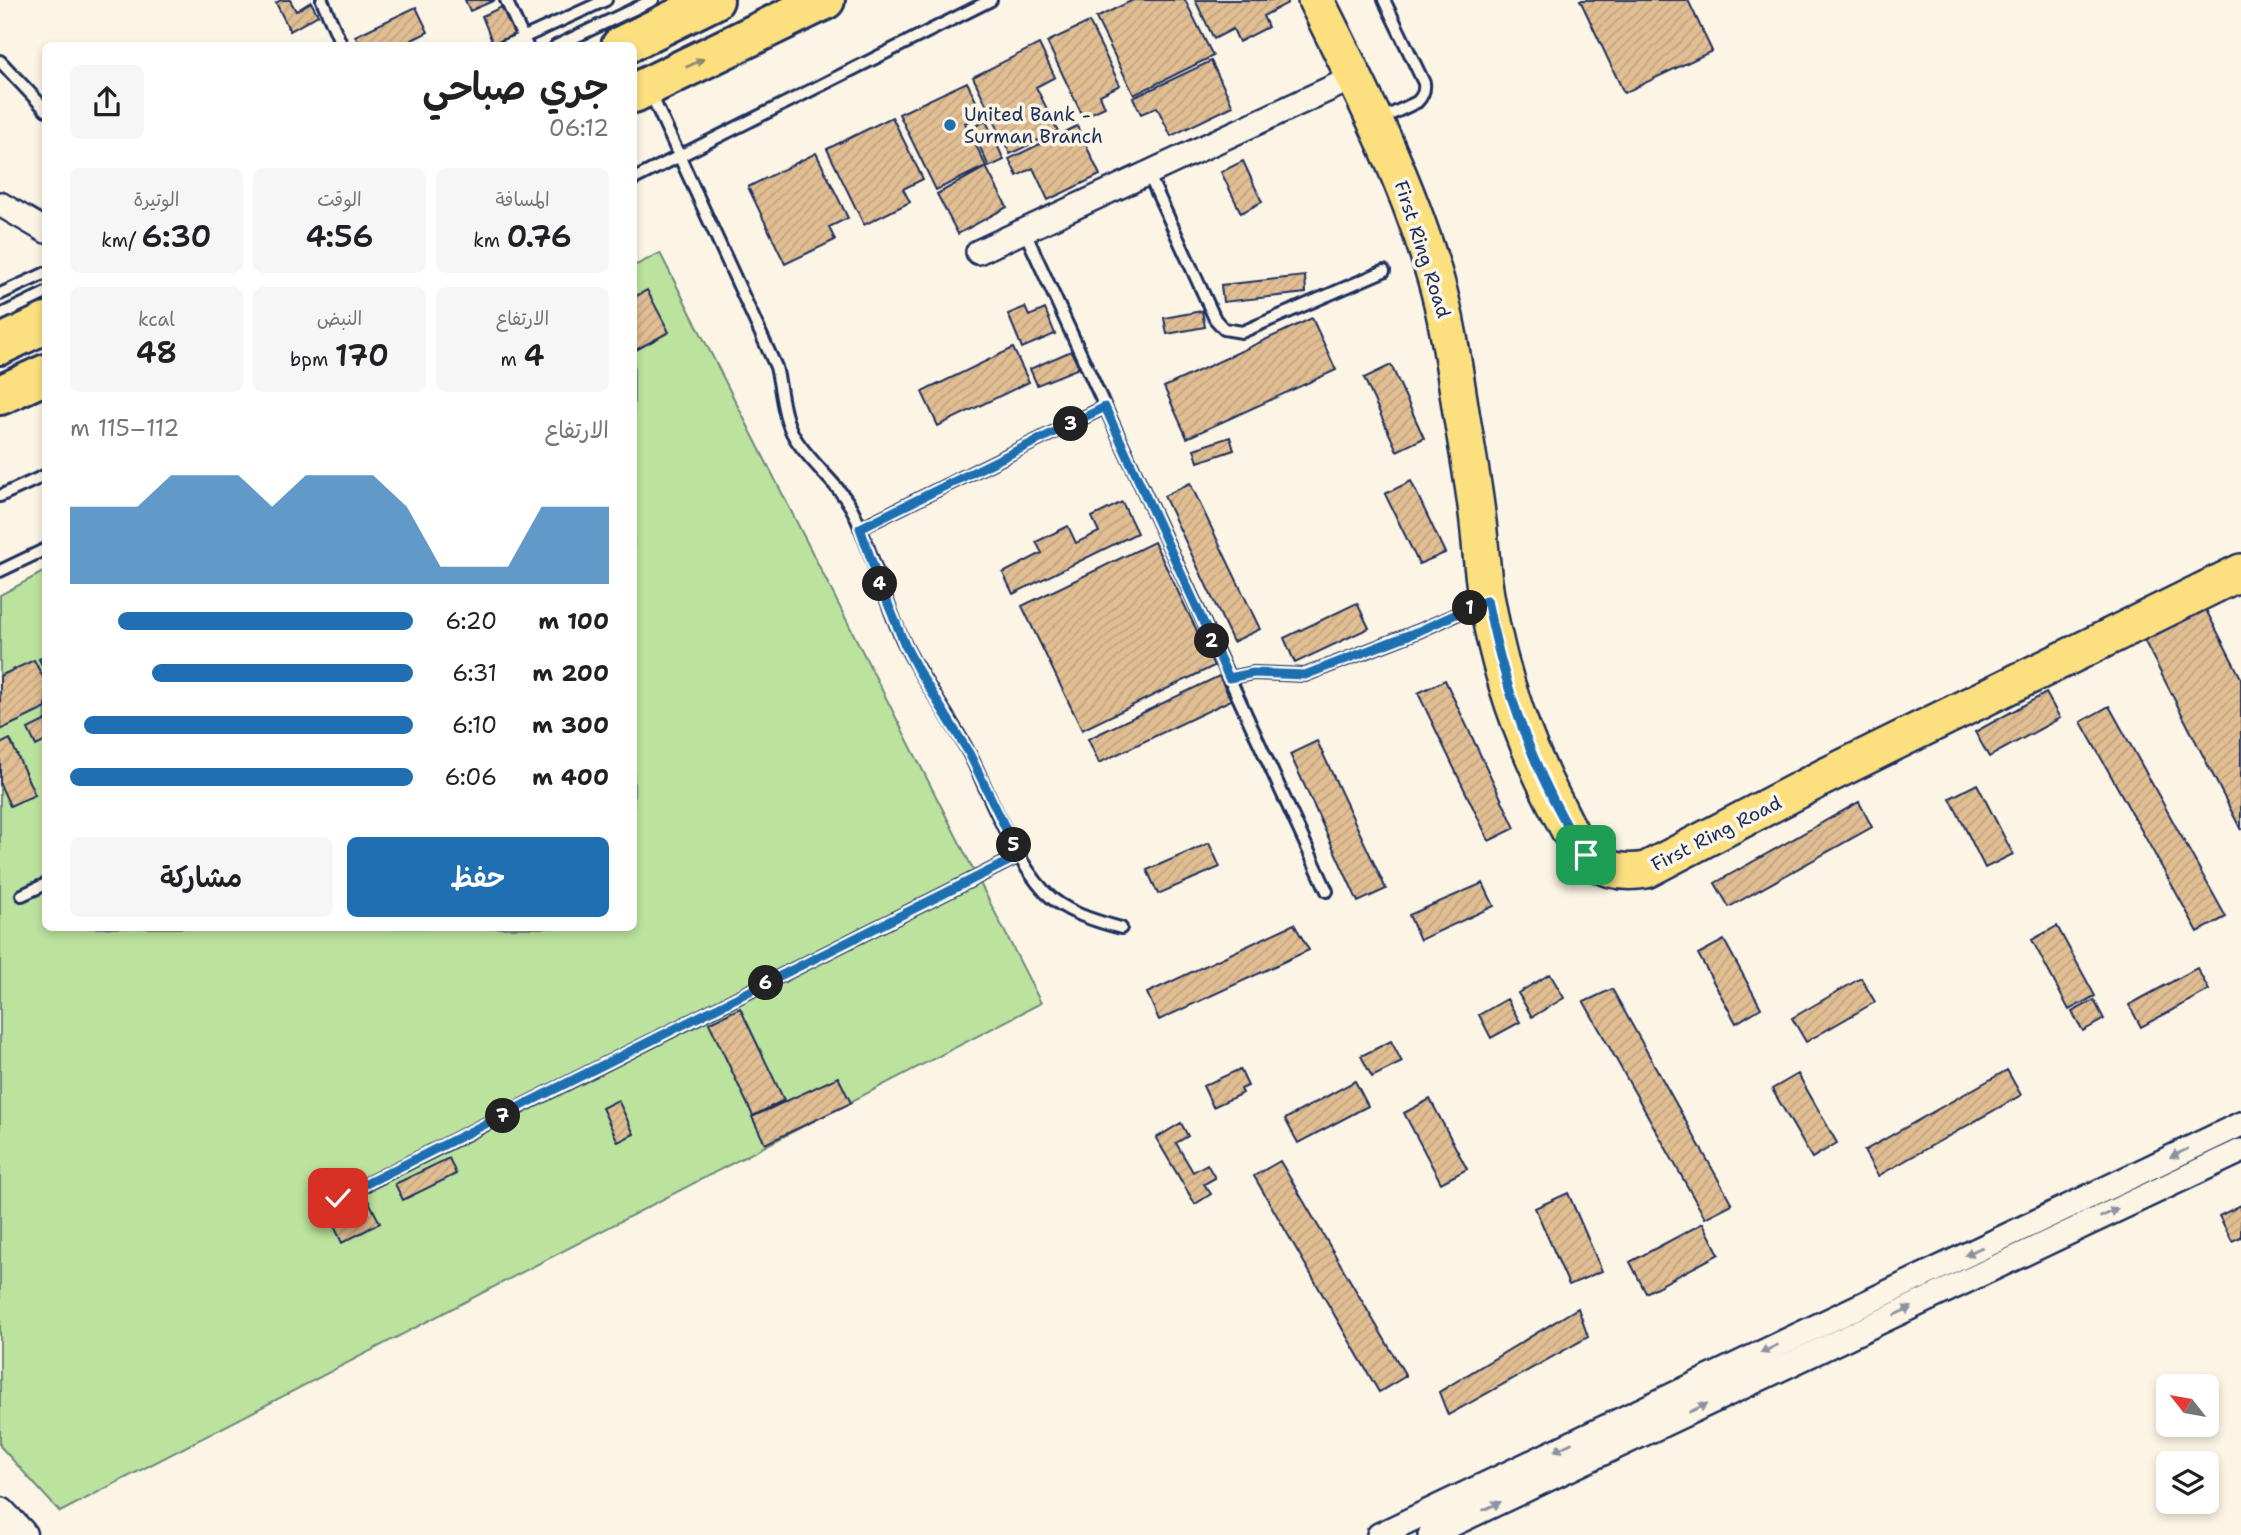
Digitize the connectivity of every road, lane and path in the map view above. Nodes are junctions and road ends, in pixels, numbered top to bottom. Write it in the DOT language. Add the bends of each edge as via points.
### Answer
graph roads {
  1 [pos="322,0"];
  2 [pos="506,0"];
  3 [pos="606,0"];
  4 [pos="653,0"];
  5 [pos="714,0"];
  6 [pos="825,0"];
  7 [pos="991,0"];
  8 [pos="1316,0"];
  9 [pos="1384,0"];
  10 [pos="525,41"];
  11 [pos="340,42"];
  12 [pos="564,42"];
  13 [pos="629,42"];
  14 [pos="0,61"];
  15 [pos="1354,78"];
  16 [pos="640,90"];
  17 [pos="42,106"];
  18 [pos="1375,122"];
  19 [pos="679,156"];
  20 [pos="1148,173"];
  21 [pos="637,177"];
  22 [pos="0,204"];
  23 [pos="42,229"];
  24 [pos="1024,230"];
  25 [pos="978,252"];
  26 [pos="1384,271"];
  27 [pos="42,275"];
  28 [pos="0,294"];
  29 [pos="42,295"];
  30 [pos="0,315"];
  31 [pos="42,325"];
  32 [pos="0,345"];
  33 [pos="42,376"];
  34 [pos="0,395"];
  35 [pos="1105,407"];
  36 [pos="42,477"];
  37 [pos="0,496"];
  38 [pos="860,528"];
  39 [pos="42,551"];
  40 [pos="0,571"];
  41 [pos="2241,572"];
  42 [pos="1487,600"];
  43 [pos="1229,678"];
  44 [pos="1019,856"];
  45 [pos="42,886"];
  46 [pos="1327,891"];
  47 [pos="22,895"];
  48 [pos="1121,928"];
  49 [pos="2241,1124"];
  50 [pos="2241,1151"];
  51 [pos="338,1198"];
  52 [pos="0,1514"];
  53 [pos="20,1535"];
  54 [pos="1379,1535"];
  55 [pos="1430,1535"];
  1 -- 11 [label="lane"];
  2 -- 10 [label="lane"];
  3 -- 10 [label="lane"];
  4 -- 12 [label="lane"];
  5 -- 13 [label="highway"];
  16 -- 6 [label="highway, one-way"];
  7 -- 19 [label="lane"];
  8 -- 15 [label="main road, First Ring Road"];
  9 -- 18 [label="lane" via="1424,89 1417,102"];
  14 -- 17 [label="lane"];
  15 -- 18 [label="main road, First Ring Road"];
  15 -- 20 [label="street"];
  16 -- 19 [label="lane"];
  18 -- 42 [label="main road, First Ring Road" via="1421,230 1448,328"];
  19 -- 21 [label="lane"];
  19 -- 38 [label="lane" via="776,367 793,436 853,510"];
  20 -- 24 [label="street"];
  20 -- 26 [label="lane" via="1224,330 1242,332"];
  22 -- 23 [label="street"];
  24 -- 25 [label="street"];
  24 -- 35 [label="lane"];
  27 -- 28 [label="lane"];
  29 -- 30 [label="lane"];
  31 -- 32 [label="highway"];
  33 -- 34 [label="highway"];
  35 -- 38 [label="lane"];
  35 -- 43 [label="lane"];
  36 -- 37 [label="lane"];
  38 -- 44 [label="lane" via="905,645 969,753"];
  39 -- 40 [label="lane"];
  41 -- 42 [label="main road, First Ring Road" via="1635,872 1594,862 1561,815 1516,714"];
  42 -- 43 [label="lane" via="1305,675 1253,673"];
  43 -- 46 [label="lane"];
  44 -- 48 [label="lane" via="1045,892 1060,904"];
  44 -- 51 [label="lane"];
  45 -- 47 [label="lane"];
  49 -- 54 [label="street, one-way"];
  55 -- 50 [label="street, one-way"];
  52 -- 53 [label="main road"];
}
